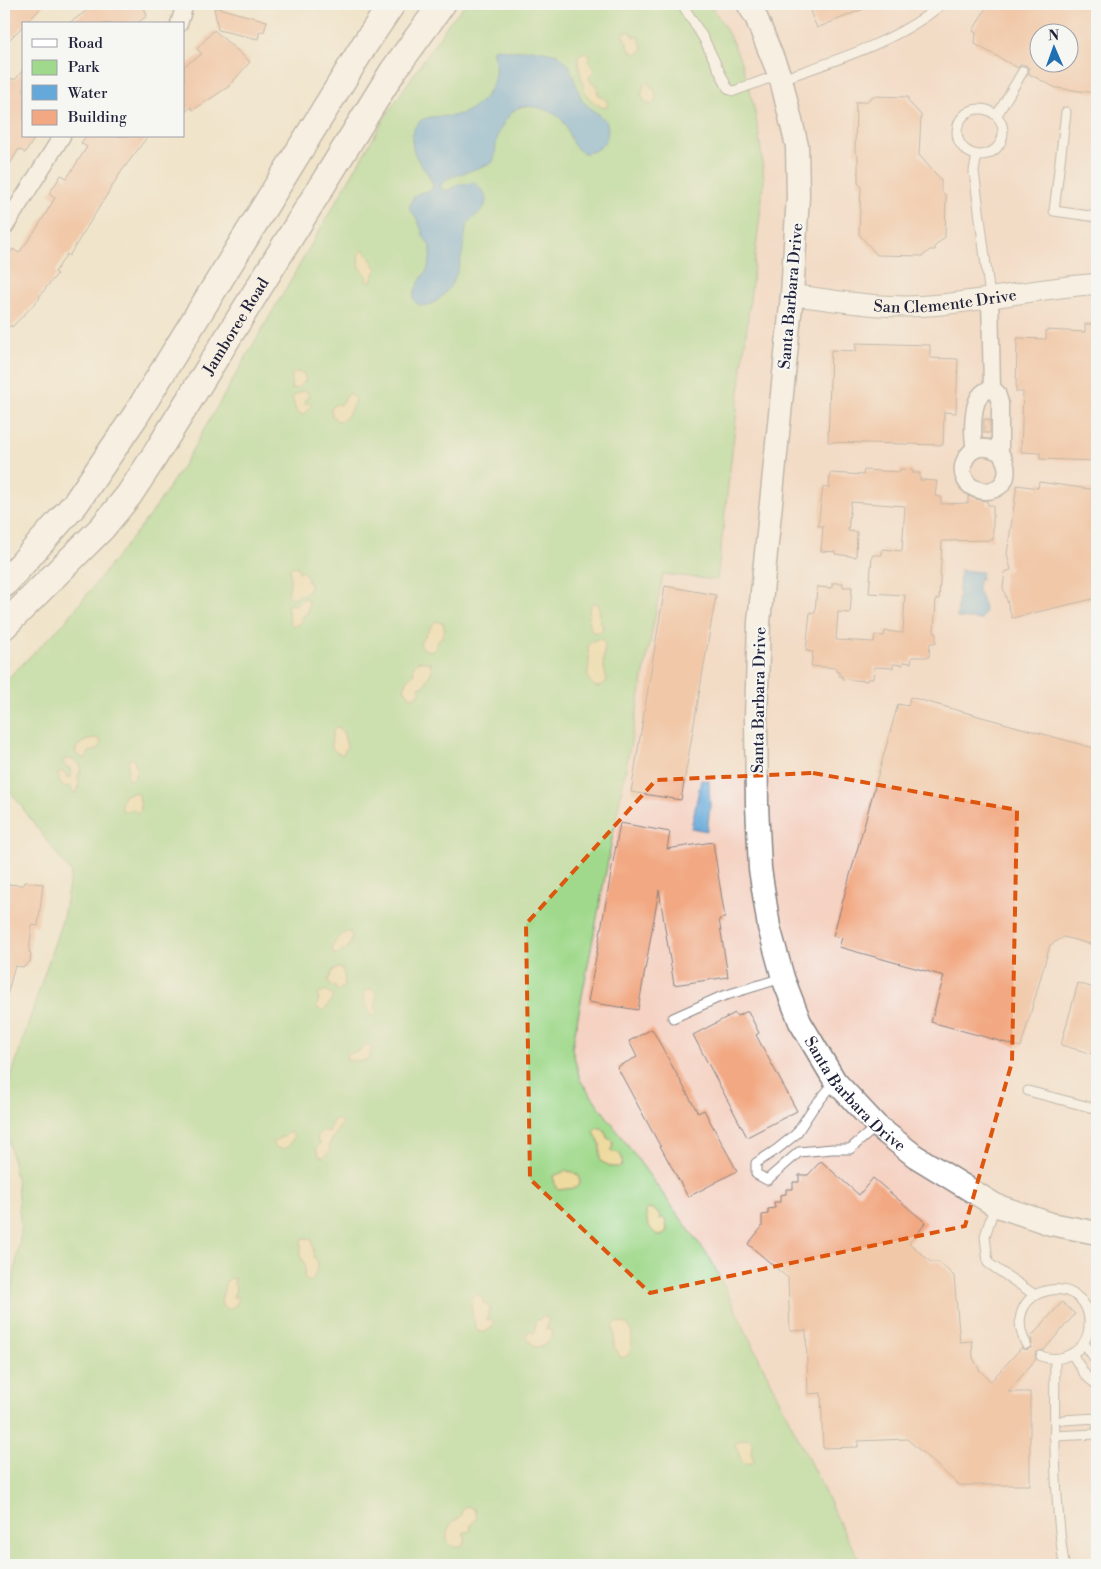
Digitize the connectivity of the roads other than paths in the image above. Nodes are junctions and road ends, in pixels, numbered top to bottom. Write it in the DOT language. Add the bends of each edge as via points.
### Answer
graph roads {
  1 [pos="181,4"];
  2 [pos="392,4"];
  3 [pos="442,4"];
  4 [pos="682,4"];
  5 [pos="748,4"];
  6 [pos="937,5"];
  7 [pos="180,22"];
  8 [pos="1023,71"];
  9 [pos="781,77"];
  10 [pos="1066,112"];
  11 [pos="997,115"];
  12 [pos="61,138"];
  13 [pos="976,155"];
  14 [pos="1097,217"];
  15 [pos="4,228"];
  16 [pos="1097,284"];
  17 [pos="792,295"];
  18 [pos="990,297"];
  19 [pos="992,388"];
  20 [pos="975,449"];
  21 [pos="1000,453"];
  22 [pos="4,584"];
  23 [pos="4,626"];
  24 [pos="783,978"];
  25 [pos="673,1018"];
  26 [pos="835,1081"];
  27 [pos="1028,1091"];
  28 [pos="1097,1109"];
  29 [pos="877,1126"];
  30 [pos="995,1205"];
  31 [pos="1097,1233"];
  32 [pos="1035,1295"];
  33 [pos="1084,1343"];
  34 [pos="1026,1344"];
  35 [pos="1072,1354"];
  36 [pos="1041,1356"];
  37 [pos="1055,1359"];
  38 [pos="1097,1362"];
  39 [pos="1097,1384"];
  40 [pos="1063,1420"];
  41 [pos="1097,1425"];
  42 [pos="1097,1434"];
  43 [pos="1054,1436"];
  44 [pos="1064,1565"];
  1 -- 7 [label="street" via="183,11"];
  2 -- 22 [label="main road" via="136,415 76,503"];
  3 -- 23 [label="main road, Jamboree Road" via="393,71 129,494 102,528"];
  4 -- 9 [label="lane" via="730,90"];
  5 -- 9 [label="main road, Santa Barbara Drive"];
  6 -- 9 [label="lane" via="899,33 844,57"];
  8 -- 11 [label="lane"];
  9 -- 17 [label="main road, Santa Barbara Drive" via="797,146 798,196"];
  10 -- 14 [label="lane" via="1054,210"];
  11 -- 13 [label="lane" via="1003,128 1001,142 991,152"];
  11 -- 13 [label="lane" via="990,110 974,109 966,112 957,125 958,141"];
  12 -- 15 [label="street"];
  13 -- 18 [label="lane" via="974,171"];
  16 -- 18 [label="street, San Clemente Drive"];
  17 -- 18 [label="street, San Clemente Drive" via="882,306 935,305"];
  17 -- 24 [label="main road, Santa Barbara Drive" via="759,622 756,718 760,869 769,927"];
  18 -- 19 [label="street"];
  19 -- 20 [label="street" via="978,397 973,432"];
  19 -- 21 [label="street" via="1000,403"];
  20 -- 21 [label="street" via="992,448"];
  20 -- 21 [label="street" via="964,461 964,478 970,486 985,492 994,490 1006,477 1007,468"];
  24 -- 25 [label="lane" via="720,997"];
  24 -- 26 [label="main road, Santa Barbara Drive" via="800,1022"];
  26 -- 29 [label="main road, Santa Barbara Drive"];
  26 -- 29 [label="lane" via="812,1108 796,1134 756,1163 756,1174 767,1180 799,1152 850,1149"];
  27 -- 28 [label="lane"];
  29 -- 30 [label="main road, Santa Barbara Drive" via="914,1156"];
  30 -- 31 [label="main road, Santa Barbara Drive" via="1051,1224"];
  30 -- 32 [label="lane" via="985,1236 988,1264"];
  32 -- 33 [label="lane" via="1058,1289 1080,1299 1090,1320"];
  32 -- 34 [label="lane" via="1022,1312 1020,1329"];
  33 -- 35 [label="lane"];
  33 -- 38 [label="lane"];
  35 -- 37 [label="lane"];
  35 -- 39 [label="lane" via="1086,1376"];
  36 -- 37 [label="lane"];
  37 -- 43 [label="lane"];
  40 -- 41 [label="lane" via="1097,1418"];
  42 -- 43 [label="lane"];
  43 -- 44 [label="lane" via="1058,1524"];
}
